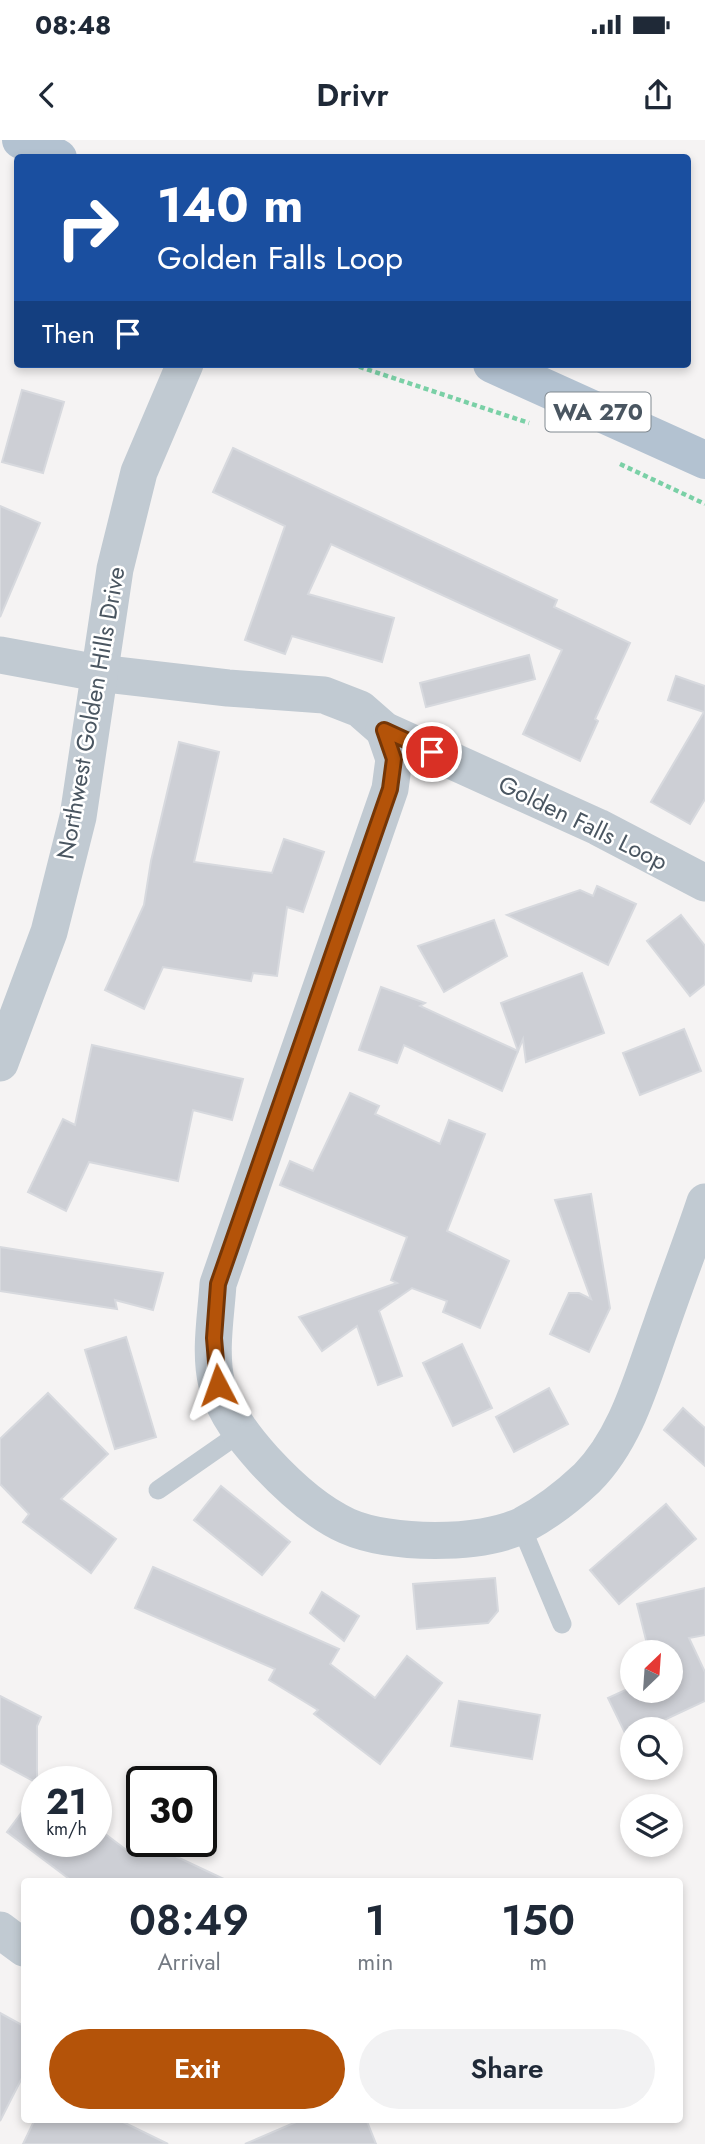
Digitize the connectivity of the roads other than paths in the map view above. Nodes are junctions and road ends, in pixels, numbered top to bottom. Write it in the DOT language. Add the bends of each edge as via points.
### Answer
graph roads {
  1 [pos="21,140"];
  2 [pos="50,154"];
  3 [pos="183,368"];
  4 [pos="501,368"];
  5 [pos="705,460"];
  6 [pos="0,655"];
  7 [pos="98,673"];
  8 [pos="384,730"];
  9 [pos="705,883"];
  10 [pos="0,1063"];
  11 [pos="705,1202"];
  12 [pos="240,1433"];
  13 [pos="158,1490"];
  14 [pos="521,1526"];
  15 [pos="562,1624"];
  16 [pos="0,1930"];
  17 [pos="21,1946"];
  1 -- 2 [label="main road"];
  3 -- 7 [label="street, Northwest Golden Hills Drive" via="139,472 115,569"];
  4 -- 5 [label="main road, WA 270"];
  6 -- 7 [label="street, Golden Falls Loop"];
  7 -- 8 [label="street, Golden Falls Loop" via="324,695 360,709"];
  7 -- 10 [label="street, Northwest Golden Hills Drive" via="78,817 50,932"];
  8 -- 9 [label="street, Golden Falls Loop" via="598,827"];
  8 -- 12 [label="street" via="394,759 390,789 218,1284 214,1338 218,1385"];
  11 -- 14 [label="street" via="634,1401 611,1447 588,1477"];
  12 -- 13 [label="lane"];
  12 -- 14 [label="street" via="310,1503 346,1525 374,1535 441,1542"];
  14 -- 15 [label="lane"];
  16 -- 17 [label="street"];
}
